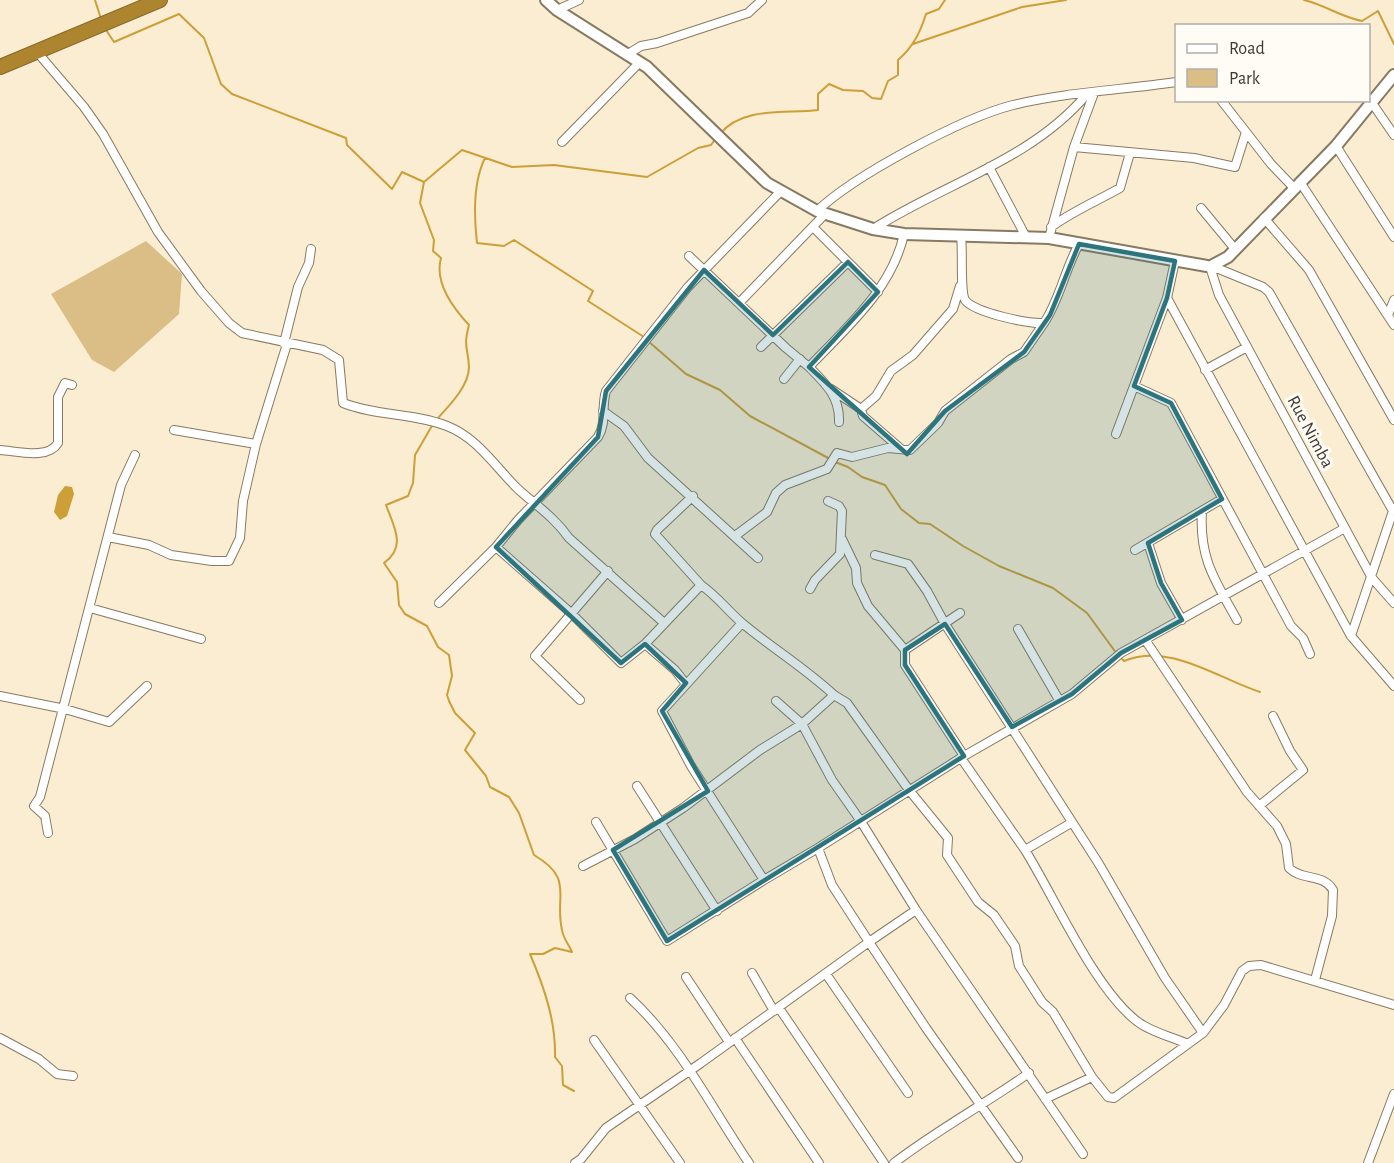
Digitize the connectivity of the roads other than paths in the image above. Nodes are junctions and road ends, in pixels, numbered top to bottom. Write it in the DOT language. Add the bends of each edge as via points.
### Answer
graph roads {
  1 [pos="160,0"];
  2 [pos="546,0"];
  3 [pos="579,0"];
  4 [pos="762,0"];
  5 [pos="557,10"];
  6 [pos="37,52"];
  7 [pos="628,54"];
  8 [pos="640,62"];
  9 [pos="0,67"];
  10 [pos="1394,75"];
  11 [pos="1175,82"];
  12 [pos="1091,94"];
  13 [pos="1371,101"];
  14 [pos="1223,102"];
  15 [pos="1246,132"];
  16 [pos="1394,135"];
  17 [pos="562,142"];
  18 [pos="1336,146"];
  19 [pos="1074,147"];
  20 [pos="1130,153"];
  21 [pos="989,167"];
  22 [pos="1297,185"];
  23 [pos="780,192"];
  24 [pos="1201,208"];
  25 [pos="821,212"];
  26 [pos="1264,218"];
  27 [pos="813,227"];
  28 [pos="873,229"];
  29 [pos="1050,232"];
  30 [pos="904,234"];
  31 [pos="961,236"];
  32 [pos="1026,237"];
  33 [pos="1394,237"];
  34 [pos="1079,244"];
  35 [pos="311,249"];
  36 [pos="1235,249"];
  37 [pos="689,256"];
  38 [pos="1175,261"];
  39 [pos="848,262"];
  40 [pos="1211,267"];
  41 [pos="704,270"];
  42 [pos="961,280"];
  43 [pos="878,292"];
  44 [pos="1167,298"];
  45 [pos="1394,300"];
  46 [pos="740,302"];
  47 [pos="1388,315"];
  48 [pos="1044,323"];
  49 [pos="1394,325"];
  50 [pos="773,335"];
  51 [pos="286,344"];
  52 [pos="761,347"];
  53 [pos="1247,347"];
  54 [pos="800,359"];
  55 [pos="809,367"];
  56 [pos="1205,370"];
  57 [pos="784,379"];
  58 [pos="72,386"];
  59 [pos="1134,386"];
  60 [pos="831,390"];
  61 [pos="861,409"];
  62 [pos="603,411"];
  63 [pos="1394,420"];
  64 [pos="839,422"];
  65 [pos="174,430"];
  66 [pos="1116,434"];
  67 [pos="256,444"];
  68 [pos="0,450"];
  69 [pos="901,450"];
  70 [pos="135,455"];
  71 [pos="693,496"];
  72 [pos="1221,499"];
  73 [pos="828,501"];
  74 [pos="536,504"];
  75 [pos="1393,509"];
  76 [pos="1202,511"];
  77 [pos="1392,523"];
  78 [pos="1345,528"];
  79 [pos="735,536"];
  80 [pos="108,537"];
  81 [pos="842,539"];
  82 [pos="1148,543"];
  83 [pos="496,547"];
  84 [pos="1135,550"];
  85 [pos="1303,550"];
  86 [pos="875,555"];
  87 [pos="758,558"];
  88 [pos="608,571"];
  89 [pos="1262,574"];
  90 [pos="1372,578"];
  91 [pos="700,585"];
  92 [pos="810,589"];
  93 [pos="1224,596"];
  94 [pos="439,603"];
  95 [pos="1394,603"];
  96 [pos="90,608"];
  97 [pos="571,613"];
  98 [pos="960,613"];
  99 [pos="1182,620"];
  100 [pos="1238,620"];
  101 [pos="663,622"];
  102 [pos="742,622"];
  103 [pos="945,624"];
  104 [pos="1018,630"];
  105 [pos="1351,636"];
  106 [pos="201,639"];
  107 [pos="1146,640"];
  108 [pos="645,645"];
  109 [pos="905,651"];
  110 [pos="1310,654"];
  111 [pos="686,684"];
  112 [pos="147,686"];
  113 [pos="1394,686"];
  114 [pos="834,695"];
  115 [pos="0,696"];
  116 [pos="580,700"];
  117 [pos="776,700"];
  118 [pos="1059,700"];
  119 [pos="64,709"];
  120 [pos="1273,716"];
  121 [pos="802,724"];
  122 [pos="1012,727"];
  123 [pos="963,757"];
  124 [pos="637,786"];
  125 [pos="708,790"];
  126 [pos="909,790"];
  127 [pos="1259,806"];
  128 [pos="860,820"];
  129 [pos="596,822"];
  130 [pos="661,822"];
  131 [pos="1071,823"];
  132 [pos="48,833"];
  133 [pos="818,848"];
  134 [pos="613,850"];
  135 [pos="1025,850"];
  136 [pos="583,866"];
  137 [pos="764,880"];
  138 [pos="916,910"];
  139 [pos="717,911"];
  140 [pos="869,942"];
  141 [pos="752,973"];
  142 [pos="826,974"];
  143 [pos="686,977"];
  144 [pos="1315,980"];
  145 [pos="630,998"];
  146 [pos="1394,1005"];
  147 [pos="776,1010"];
  148 [pos="1203,1033"];
  149 [pos="0,1038"];
  150 [pos="594,1040"];
  151 [pos="732,1040"];
  152 [pos="1188,1044"];
  153 [pos="690,1071"];
  154 [pos="1029,1073"];
  155 [pos="73,1076"];
  156 [pos="1092,1077"];
  157 [pos="908,1094"];
  158 [pos="1394,1094"];
  159 [pos="1045,1099"];
  160 [pos="640,1103"];
  161 [pos="981,1107"];
  162 [pos="1083,1154"];
  163 [pos="1018,1158"];
  164 [pos="575,1163"];
  165 [pos="680,1163"];
  166 [pos="749,1163"];
  167 [pos="819,1163"];
  168 [pos="884,1163"];
  169 [pos="894,1163"];
  170 [pos="1368,1163"];
  1 -- 6 [label="highway"];
  2 -- 5 [label="street"];
  3 -- 5 [label="street"];
  4 -- 7 [label="street" via="748,13 641,46"];
  5 -- 7 [label="street"];
  6 -- 9 [label="highway"];
  6 -- 51 [label="street" via="103,134 158,232 201,291 242,333"];
  7 -- 8 [label="street"];
  8 -- 17 [label="street"];
  8 -- 23 [label="street"];
  10 -- 13 [label="street"];
  11 -- 12 [label="street"];
  12 -- 19 [label="street"];
  12 -- 21 [label="street" via="1034,141"];
  12 -- 25 [label="street" via="1035,100 991,112 897,158 830,198"];
  13 -- 16 [label="street"];
  13 -- 18 [label="street"];
  14 -- 15 [label="street"];
  15 -- 20 [label="street" via="1235,167 1194,158"];
  15 -- 22 [label="street" via="1271,165"];
  18 -- 22 [label="street"];
  18 -- 33 [label="street"];
  19 -- 20 [label="street"];
  19 -- 29 [label="street"];
  20 -- 29 [label="street" via="1120,188 1073,211"];
  21 -- 28 [label="street"];
  21 -- 32 [label="street"];
  22 -- 26 [label="street"];
  22 -- 47 [label="street"];
  23 -- 25 [label="street"];
  23 -- 41 [label="street"];
  24 -- 36 [label="street"];
  25 -- 27 [label="street"];
  25 -- 28 [label="street"];
  26 -- 36 [label="street"];
  26 -- 63 [label="street" via="1309,270"];
  27 -- 39 [label="street"];
  27 -- 46 [label="street"];
  28 -- 30 [label="street"];
  29 -- 32 [label="street"];
  29 -- 34 [label="street"];
  30 -- 31 [label="street"];
  30 -- 43 [label="street" via="899,256"];
  31 -- 32 [label="street"];
  31 -- 42 [label="street"];
  34 -- 38 [label="street"];
  34 -- 48 [label="street"];
  35 -- 51 [label="street"];
  36 -- 40 [label="street"];
  37 -- 41 [label="street"];
  38 -- 40 [label="street"];
  38 -- 44 [label="street"];
  39 -- 43 [label="street"];
  39 -- 50 [label="street"];
  40 -- 53 [label="street, Rue Nimba" via="1219,295"];
  40 -- 75 [label="street" via="1263,286 1269,292"];
  41 -- 46 [label="street"];
  41 -- 62 [label="street" via="606,391"];
  42 -- 48 [label="street" via="965,299 973,306 1028,324"];
  42 -- 61 [label="street" via="953,309 913,355 891,371 876,396"];
  43 -- 55 [label="street"];
  44 -- 56 [label="street"];
  44 -- 59 [label="street"];
  45 -- 47 [label="street"];
  46 -- 50 [label="street"];
  47 -- 49 [label="street"];
  48 -- 69 [label="street" via="1024,352 945,411 910,450"];
  50 -- 52 [label="street"];
  50 -- 54 [label="street"];
  51 -- 67 [label="street"];
  51 -- 74 [label="street" via="323,350 339,360 343,403 434,422 457,431 478,446"];
  53 -- 56 [label="street"];
  53 -- 78 [label="street, Rue Nimba"];
  54 -- 55 [label="street"];
  54 -- 57 [label="street"];
  55 -- 60 [label="street"];
  56 -- 85 [label="street"];
  58 -- 68 [label="street" via="65,383 58,392 55,448 44,453"];
  59 -- 66 [label="street"];
  59 -- 72 [label="street" via="1171,403"];
  60 -- 61 [label="street"];
  60 -- 64 [label="street" via="840,408"];
  61 -- 69 [label="street" via="863,416"];
  62 -- 71 [label="street" via="624,426 648,458"];
  62 -- 74 [label="street" via="604,425 598,437"];
  65 -- 67 [label="street"];
  67 -- 80 [label="street" via="243,501 240,538 229,561 171,555 149,545"];
  69 -- 79 [label="street" via="888,448 852,457 837,453 827,469 785,485 766,512"];
  70 -- 80 [label="street" via="121,485"];
  71 -- 79 [label="street"];
  71 -- 91 [label="street" via="655,534"];
  72 -- 76 [label="street"];
  72 -- 89 [label="street"];
  73 -- 81 [label="street" via="842,511"];
  74 -- 83 [label="street"];
  74 -- 88 [label="street"];
  75 -- 77 [label="street"];
  76 -- 82 [label="street"];
  76 -- 93 [label="street" via="1202,547"];
  77 -- 90 [label="street"];
  78 -- 85 [label="street"];
  78 -- 90 [label="street, Rue Nimba"];
  79 -- 87 [label="street"];
  80 -- 96 [label="street"];
  81 -- 92 [label="street" via="840,554"];
  81 -- 109 [label="street" via="868,606"];
  82 -- 84 [label="street"];
  82 -- 99 [label="street" via="1161,583"];
  83 -- 94 [label="street"];
  83 -- 97 [label="street"];
  85 -- 89 [label="street"];
  85 -- 105 [label="street"];
  86 -- 103 [label="street" via="908,564"];
  88 -- 97 [label="street"];
  88 -- 101 [label="street"];
  89 -- 93 [label="street"];
  89 -- 110 [label="street"];
  90 -- 95 [label="street, Rue Nimba"];
  90 -- 105 [label="street"];
  91 -- 101 [label="street"];
  91 -- 102 [label="street"];
  93 -- 99 [label="street"];
  93 -- 100 [label="street"];
  96 -- 106 [label="street"];
  96 -- 119 [label="street"];
  97 -- 108 [label="street" via="621,663"];
  97 -- 116 [label="street" via="535,656"];
  98 -- 103 [label="street"];
  99 -- 107 [label="street"];
  101 -- 108 [label="street"];
  102 -- 111 [label="street"];
  102 -- 114 [label="street"];
  103 -- 109 [label="street"];
  103 -- 122 [label="street"];
  104 -- 118 [label="street"];
  105 -- 113 [label="street"];
  107 -- 118 [label="street" via="1118,655"];
  107 -- 127 [label="street"];
  108 -- 111 [label="street"];
  109 -- 123 [label="street" via="905,665"];
  111 -- 125 [label="street" via="662,711"];
  112 -- 119 [label="street" via="109,722"];
  114 -- 121 [label="street"];
  114 -- 126 [label="street" via="847,703"];
  115 -- 119 [label="street"];
  117 -- 121 [label="street"];
  118 -- 122 [label="street"];
  119 -- 132 [label="street" via="40,798 34,806 45,816"];
  120 -- 127 [label="street" via="1303,770"];
  121 -- 125 [label="street"];
  121 -- 128 [label="street" via="832,780"];
  122 -- 123 [label="street"];
  122 -- 131 [label="street"];
  123 -- 126 [label="street"];
  123 -- 135 [label="street"];
  124 -- 130 [label="street"];
  125 -- 130 [label="street"];
  125 -- 137 [label="street"];
  126 -- 128 [label="street"];
  126 -- 156 [label="street" via="948,838 946,855 1015,946 1019,966 1053,1012"];
  127 -- 144 [label="street" via="1283,836 1289,868 1294,873 1323,879 1333,890 1332,916"];
  128 -- 133 [label="street"];
  128 -- 138 [label="street"];
  129 -- 134 [label="street"];
  130 -- 134 [label="street"];
  130 -- 139 [label="street"];
  131 -- 135 [label="street"];
  131 -- 148 [label="street"];
  133 -- 137 [label="street"];
  133 -- 140 [label="street" via="832,885"];
  134 -- 136 [label="street"];
  134 -- 139 [label="street" via="667,941"];
  135 -- 152 [label="street" via="1063,918 1123,1010 1140,1024"];
  137 -- 139 [label="street"];
  138 -- 140 [label="street"];
  138 -- 154 [label="street"];
  140 -- 142 [label="street"];
  140 -- 161 [label="street"];
  141 -- 147 [label="street"];
  142 -- 147 [label="street"];
  142 -- 157 [label="street"];
  143 -- 151 [label="street"];
  144 -- 146 [label="street"];
  144 -- 148 [label="street" via="1261,965 1249,966 1235,980 1224,1005"];
  145 -- 153 [label="street" via="648,1014"];
  147 -- 151 [label="street"];
  147 -- 168 [label="street"];
  148 -- 152 [label="street"];
  149 -- 155 [label="street" via="39,1059 57,1074"];
  150 -- 160 [label="street"];
  151 -- 153 [label="street"];
  151 -- 167 [label="street"];
  152 -- 156 [label="street" via="1114,1098 1108,1097"];
  153 -- 160 [label="street"];
  153 -- 166 [label="street"];
  154 -- 159 [label="street"];
  154 -- 161 [label="street"];
  156 -- 159 [label="street"];
  158 -- 170 [label="street"];
  159 -- 162 [label="street"];
  160 -- 164 [label="street" via="606,1128"];
  160 -- 165 [label="street"];
  161 -- 163 [label="street"];
  161 -- 169 [label="street" via="930,1136"];
}
